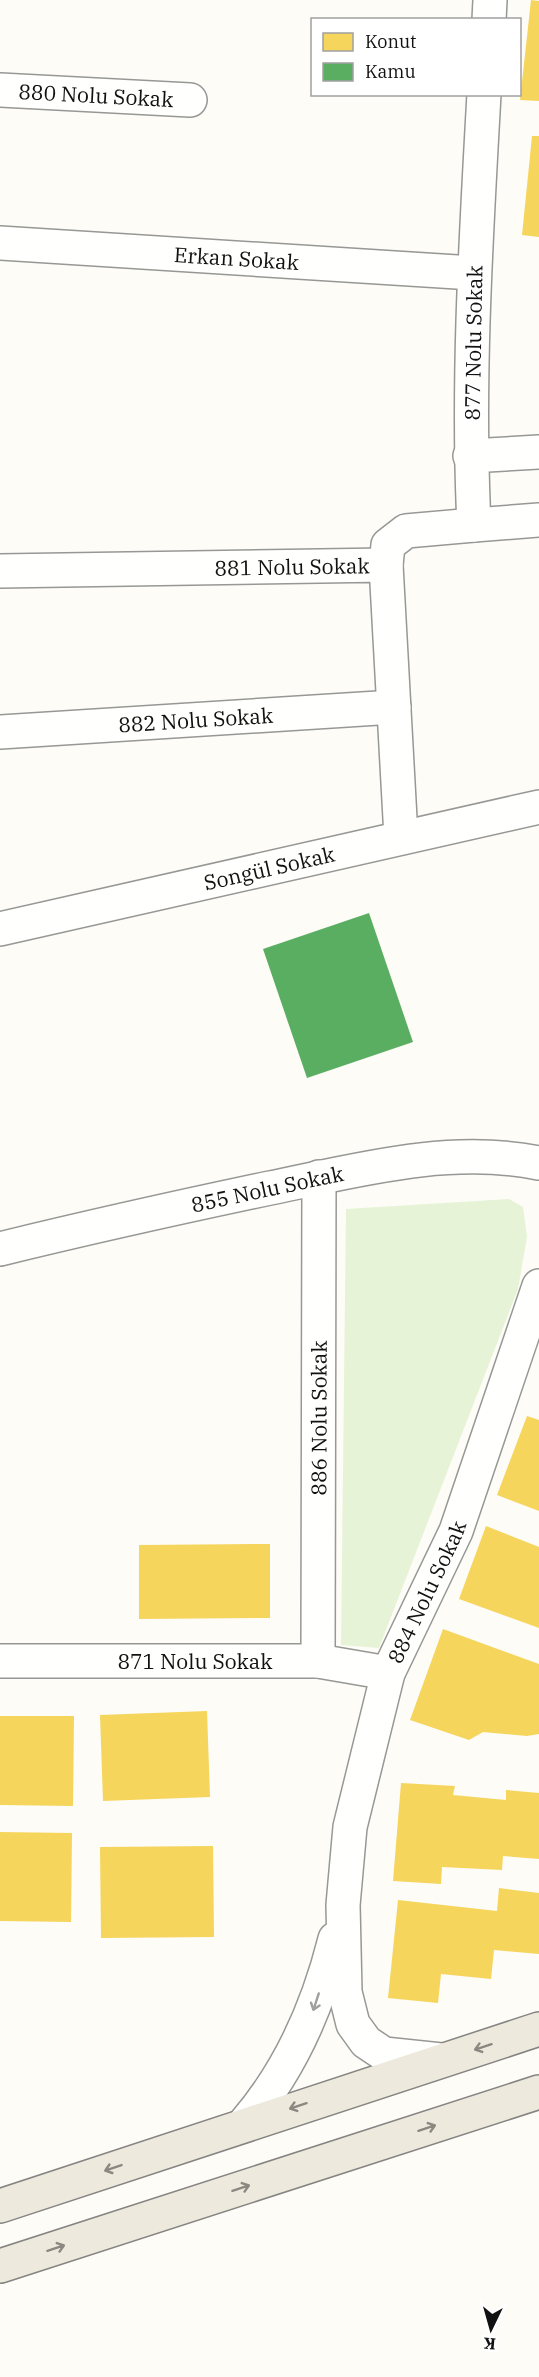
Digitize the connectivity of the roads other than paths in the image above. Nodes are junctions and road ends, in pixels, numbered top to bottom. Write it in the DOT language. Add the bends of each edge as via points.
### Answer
graph roads {
  1 [pos="490,0"];
  2 [pos="489,18"];
  3 [pos="0,90"];
  4 [pos="484,96"];
  5 [pos="190,100"];
  6 [pos="0,243"];
  7 [pos="473,273"];
  8 [pos="539,452"];
  9 [pos="470,456"];
  10 [pos="539,520"];
  11 [pos="474,525"];
  12 [pos="386,565"];
  13 [pos="0,571"];
  14 [pos="394,707"];
  15 [pos="0,732"];
  16 [pos="539,807"];
  17 [pos="401,837"];
  18 [pos="0,929"];
  19 [pos="539,1163"];
  20 [pos="319,1177"];
  21 [pos="0,1249"];
  22 [pos="539,1286"];
  23 [pos="0,1661"];
  24 [pos="318,1661"];
  25 [pos="388,1673"];
  26 [pos="343,1905"];
  27 [pos="539,2029"];
  28 [pos="441,2060"];
  29 [pos="539,2092"];
  30 [pos="243,2124"];
  31 [pos="0,2206"];
  32 [pos="0,2266"];
  1 -- 2 [label="street"];
  3 -- 5 [label="street, 880 Nolu Sokak"];
  4 -- 7 [label="street, 877 Nolu Sokak"];
  6 -- 7 [label="street, Erkan Sokak"];
  7 -- 9 [label="street, 877 Nolu Sokak"];
  8 -- 9 [label="street"];
  9 -- 11 [label="street, 877 Nolu Sokak"];
  10 -- 11 [label="street"];
  11 -- 12 [label="street" via="406,531 388,545"];
  12 -- 13 [label="street, 881 Nolu Sokak"];
  12 -- 14 [label="street, 881 Nolu Sokak"];
  14 -- 15 [label="street, 882 Nolu Sokak"];
  14 -- 17 [label="street, 881 Nolu Sokak"];
  16 -- 17 [label="street, Songül Sokak"];
  17 -- 18 [label="street, Songül Sokak"];
  19 -- 20 [label="street, 855 Nolu Sokak" via="440,1156"];
  20 -- 21 [label="street, 855 Nolu Sokak"];
  20 -- 24 [label="street, 886 Nolu Sokak"];
  22 -- 25 [label="street, 884 Nolu Sokak" via="456,1531"];
  23 -- 24 [label="street, 871 Nolu Sokak"];
  24 -- 25 [label="street, 871 Nolu Sokak"];
  25 -- 26 [label="street, 884 Nolu Sokak" via="350,1827"];
  26 -- 28 [label="street" via="345,1992 353,2024 366,2042 384,2054"];
  26 -- 30 [label="street, one-way" via="309,2024 259,2106"];
  27 -- 28 [label="main road, one-way"];
  28 -- 30 [label="main road, one-way"];
  32 -- 29 [label="main road, one-way"];
  30 -- 31 [label="main road, one-way"];
}
